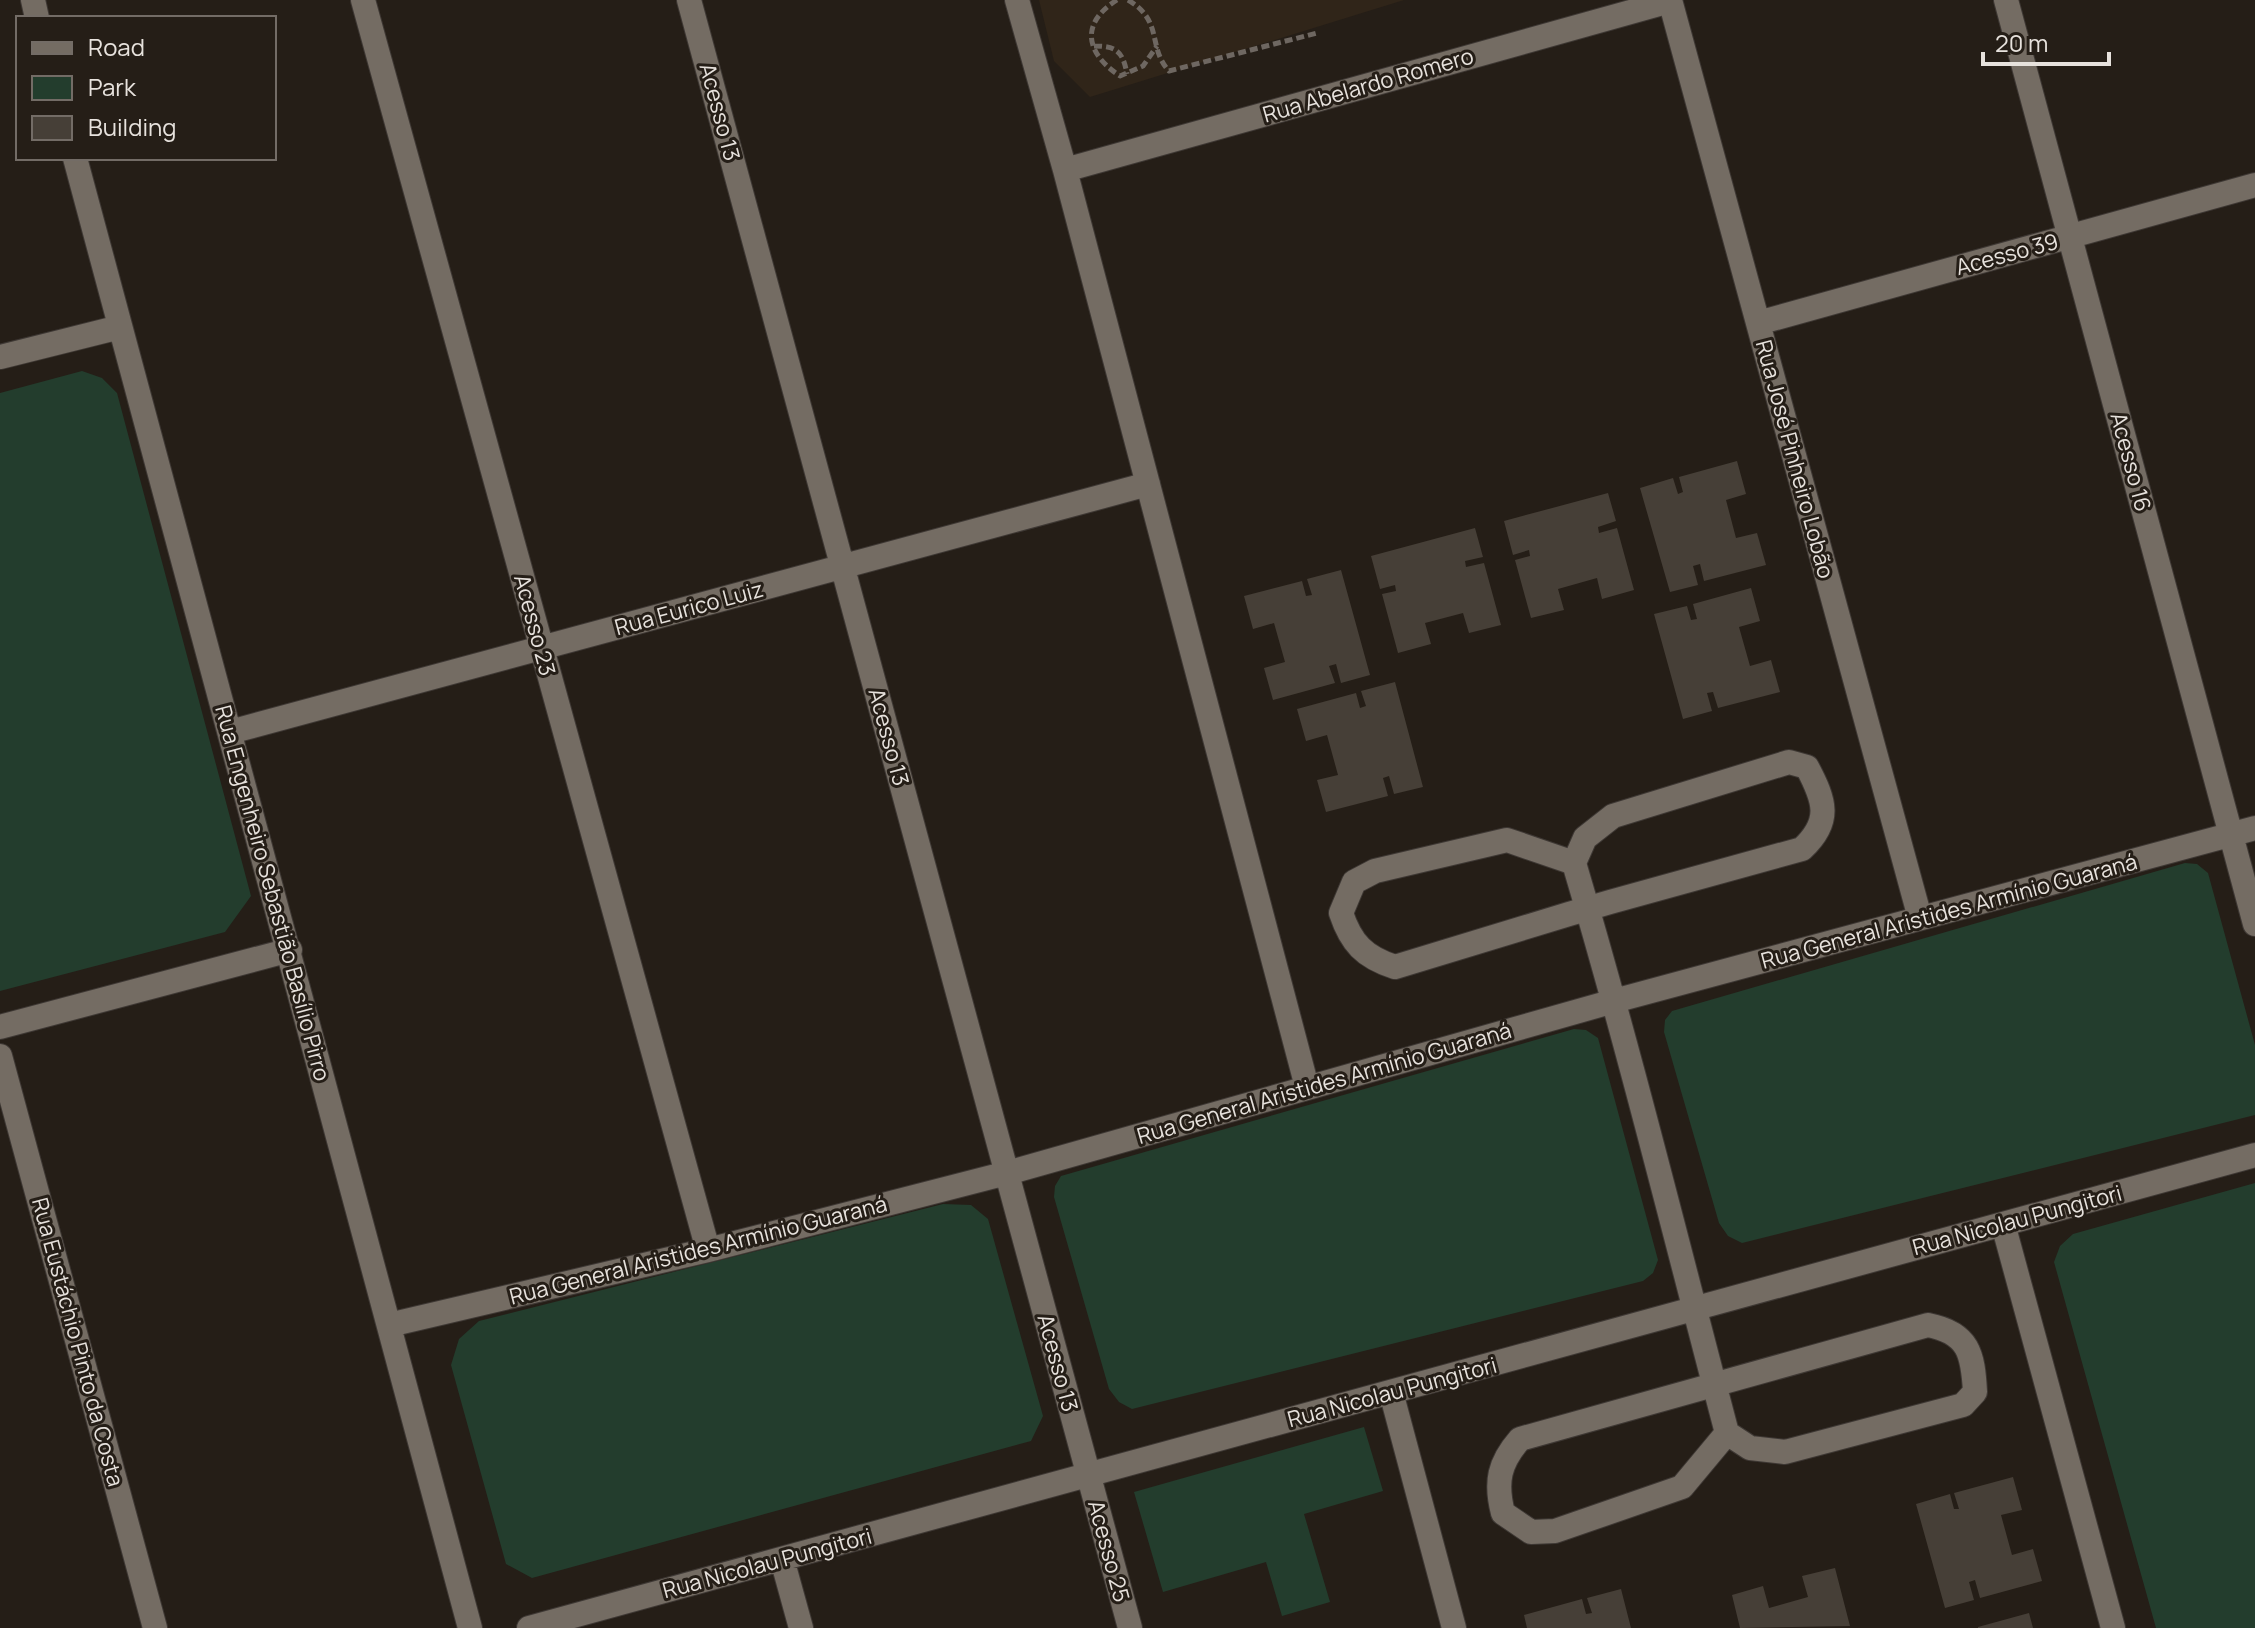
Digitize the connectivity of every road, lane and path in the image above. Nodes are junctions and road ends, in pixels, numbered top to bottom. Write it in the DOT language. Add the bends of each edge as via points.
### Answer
graph roads {
  1 [pos="363,0"];
  2 [pos="689,0"];
  3 [pos="1017,0"];
  4 [pos="1117,0"];
  5 [pos="1128,0"];
  6 [pos="1670,0"];
  7 [pos="2006,0"];
  8 [pos="1317,33"];
  9 [pos="1094,46"];
  10 [pos="1157,46"];
  11 [pos="1127,74"];
  12 [pos="76,160"];
  13 [pos="1065,170"];
  14 [pos="2255,185"];
  15 [pos="2070,237"];
  16 [pos="1758,323"];
  17 [pos="120,327"];
  18 [pos="0,357"];
  19 [pos="1148,484"];
  20 [pos="842,566"];
  21 [pos="541,648"];
  22 [pos="230,732"];
  23 [pos="2255,828"];
  24 [pos="2231,835"];
  25 [pos="1574,863"];
  26 [pos="1587,909"];
  27 [pos="1920,918"];
  28 [pos="2255,924"];
  29 [pos="290,950"];
  30 [pos="1614,1001"];
  31 [pos="0,1027"];
  32 [pos="0,1056"];
  33 [pos="1307,1087"];
  34 [pos="2255,1155"];
  35 [pos="1007,1173"];
  36 [pos="2003,1224"];
  37 [pos="708,1250"];
  38 [pos="1696,1308"];
  39 [pos="389,1325"];
  40 [pos="1715,1387"];
  41 [pos="1391,1392"];
  42 [pos="1727,1433"];
  43 [pos="1088,1475"];
  44 [pos="782,1559"];
  45 [pos="155,1628"];
  46 [pos="470,1628"];
  47 [pos="529,1628"];
  48 [pos="801,1628"];
  49 [pos="1130,1628"];
  50 [pos="1454,1628"];
  51 [pos="2113,1628"];
  1 -- 21 [label="street, Acesso 23"];
  2 -- 20 [label="street, Acesso 13"];
  3 -- 13 [label="street"];
  4 -- 9 [label="path" via="1093,21"];
  5 -- 10 [label="path" via="1148,15"];
  6 -- 13 [label="street, Rua Abelardo Romero"];
  6 -- 16 [label="street, Rua José Pinheiro Lobão"];
  7 -- 15 [label="street, Acesso 16"];
  8 -- 10 [label="path" via="1169,71"];
  9 -- 11 [label="path" via="1108,68 1120,76"];
  9 -- 11 [label="path" via="1117,49"];
  10 -- 11 [label="path" via="1143,66"];
  12 -- 17 [label="street, Rua Engenheiro Sebastião Basílio Pirro"];
  13 -- 19 [label="street"];
  14 -- 15 [label="street, Acesso 39"];
  15 -- 16 [label="street, Acesso 39"];
  15 -- 24 [label="street, Acesso 16"];
  16 -- 27 [label="street, Rua José Pinheiro Lobão"];
  17 -- 18 [label="street"];
  17 -- 22 [label="street, Rua Engenheiro Sebastião Basílio Pirro"];
  19 -- 20 [label="street, Rua Eurico Luiz"];
  19 -- 33 [label="street"];
  20 -- 21 [label="street, Rua Eurico Luiz"];
  20 -- 35 [label="street, Acesso 13"];
  21 -- 22 [label="street, Rua Eurico Luiz"];
  21 -- 37 [label="street, Acesso 23"];
  22 -- 29 [label="street, Rua Engenheiro Sebastião Basílio Pirro"];
  23 -- 24 [label="street, Rua General Aristides Armínio Guaraná"];
  24 -- 27 [label="street, Rua General Aristides Armínio Guaraná"];
  24 -- 28 [label="street, Acesso 16"];
  25 -- 26 [label="street"];
  25 -- 26 [label="street" via="1507,840 1375,871 1354,882 1341,913 1350,938 1371,959 1395,967"];
  25 -- 26 [label="street" via="1585,838 1613,816 1789,762 1807,767 1819,791 1823,819 1816,836 1802,849"];
  26 -- 30 [label="street"];
  27 -- 30 [label="street, Rua General Aristides Armínio Guaraná"];
  29 -- 31 [label="street"];
  29 -- 39 [label="street, Rua Engenheiro Sebastião Basílio Pirro"];
  30 -- 33 [label="street, Rua General Aristides Armínio Guaraná"];
  30 -- 38 [label="street"];
  32 -- 45 [label="street, Rua Eustáchio Pinto da Costa"];
  33 -- 35 [label="street, Rua General Aristides Armínio Guaraná"];
  34 -- 36 [label="street, Rua Nicolau Pungitori"];
  35 -- 37 [label="street, Rua General Aristides Armínio Guaraná"];
  35 -- 43 [label="street, Acesso 13"];
  36 -- 38 [label="street, Rua Nicolau Pungitori"];
  36 -- 51 [label="street"];
  37 -- 39 [label="street, Rua General Aristides Armínio Guaraná"];
  38 -- 40 [label="street"];
  38 -- 41 [label="street, Rua Nicolau Pungitori"];
  39 -- 46 [label="street, Rua Engenheiro Sebastião Basílio Pirro"];
  40 -- 42 [label="street"];
  40 -- 42 [label="street" via="1520,1439 1504,1458 1497,1488 1503,1513 1531,1532 1555,1531 1682,1487"];
  40 -- 42 [label="street" via="1928,1325 1962,1339 1974,1365 1975,1392 1963,1405 1785,1452 1750,1448"];
  41 -- 43 [label="street, Rua Nicolau Pungitori"];
  41 -- 50 [label="street"];
  43 -- 44 [label="street, Rua Nicolau Pungitori"];
  43 -- 49 [label="street, Acesso 25"];
  44 -- 47 [label="street, Rua Nicolau Pungitori"];
  44 -- 48 [label="street"];
}
